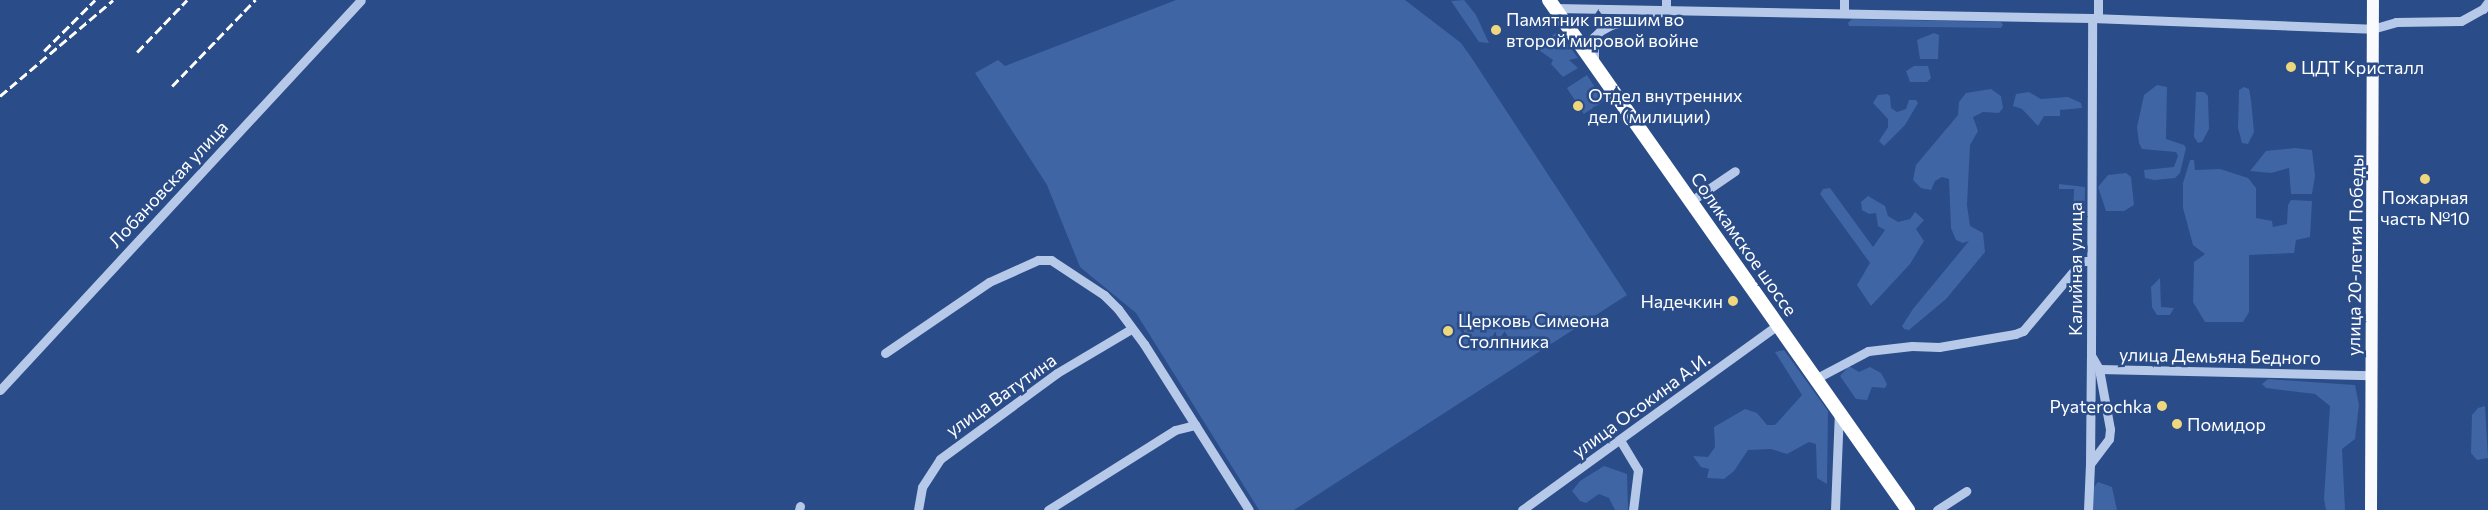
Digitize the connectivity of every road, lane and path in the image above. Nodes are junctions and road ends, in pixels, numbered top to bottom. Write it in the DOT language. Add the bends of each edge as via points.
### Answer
graph roads {
  1 [pos="360,0"];
  2 [pos="1666,0"];
  3 [pos="1844,0"];
  4 [pos="2098,0"];
  5 [pos="2373,0"];
  6 [pos="2488,2"];
  7 [pos="1552,4"];
  8 [pos="1666,11"];
  9 [pos="1844,13"];
  10 [pos="2095,18"];
  11 [pos="2372,29"];
  12 [pos="1596,67"];
  13 [pos="1735,171"];
  14 [pos="1691,201"];
  15 [pos="2091,261"];
  16 [pos="1778,326"];
  17 [pos="1131,329"];
  18 [pos="885,353"];
  19 [pos="2091,355"];
  20 [pos="2099,370"];
  21 [pos="2371,375"];
  22 [pos="1815,379"];
  23 [pos="0,390"];
  24 [pos="1839,412"];
  25 [pos="1195,425"];
  26 [pos="1620,440"];
  27 [pos="2090,464"];
  28 [pos="1966,490"];
  29 [pos="918,510"];
  30 [pos="1048,510"];
  31 [pos="1249,510"];
  32 [pos="1522,510"];
  33 [pos="1633,510"];
  34 [pos="1835,510"];
  35 [pos="1908,510"];
  36 [pos="1937,510"];
  37 [pos="2088,510"];
  38 [pos="2371,510"];
  1 -- 23 [label="street, Лобановская улица"];
  2 -- 8 [label="street"];
  3 -- 9 [label="street"];
  4 -- 10 [label="street, Калийная улица"];
  5 -- 11 [label="main road, улица 20-летия Победы"];
  6 -- 11 [label="street" via="2483,9 2462,21 2396,22"];
  7 -- 8 [label="street"];
  7 -- 12 [label="highway, Соликамское шоссе"];
  8 -- 9 [label="street"];
  8 -- 12 [label="street" via="1611,25 1600,31 1594,37 1592,48"];
  9 -- 10 [label="street"];
  10 -- 11 [label="street"];
  10 -- 15 [label="street, Калийная улица"];
  11 -- 21 [label="main road, улица 20-летия Победы"];
  12 -- 14 [label="highway, Соликамское шоссе"];
  13 -- 14 [label="street"];
  14 -- 16 [label="highway, Соликамское шоссе"];
  15 -- 19 [label="street, Калийная улица"];
  15 -- 22 [label="street" via="2082,261 2023,330 2015,334 1939,348 1912,346 1868,350"];
  16 -- 22 [label="highway, Соликамское шоссе"];
  16 -- 26 [label="street, улица Осокина А.И."];
  17 -- 18 [label="street" via="1104,295 1082,283 1062,265 1051,260 1038,260 989,282"];
  17 -- 25 [label="street"];
  17 -- 29 [label="street, улица Ватутина" via="1057,373 940,458 922,487"];
  19 -- 20 [label="street, Калийная улица"];
  19 -- 27 [label="street"];
  20 -- 21 [label="street, улица Демьяна Бедного"];
  20 -- 27 [label="street, Калийная улица" via="2110,439"];
  21 -- 38 [label="main road, улица 20-летия Победы"];
  22 -- 24 [label="highway, Соликамское шоссе"];
  24 -- 34 [label="street"];
  24 -- 35 [label="highway, Соликамское шоссе"];
  25 -- 30 [label="street" via="1175,430"];
  25 -- 31 [label="street"];
  26 -- 32 [label="street, улица Осокина А.И."];
  26 -- 33 [label="street" via="1638,470"];
  27 -- 37 [label="street"];
  28 -- 36 [label="street"];
}
